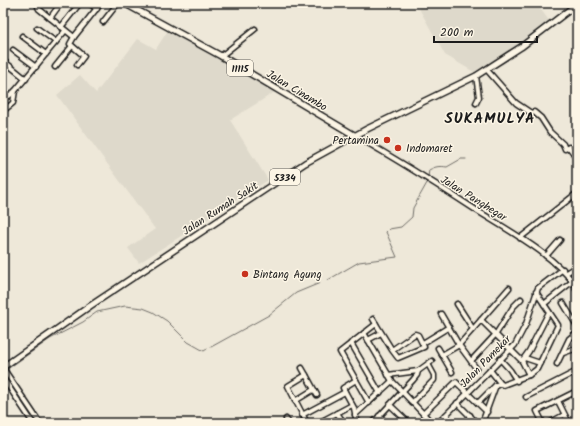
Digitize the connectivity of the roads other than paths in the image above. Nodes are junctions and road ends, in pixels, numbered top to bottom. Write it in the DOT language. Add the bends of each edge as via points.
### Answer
graph roads {
  1 [pos="41,3"];
  2 [pos="61,3"];
  3 [pos="80,3"];
  4 [pos="89,3"];
  5 [pos="101,3"];
  6 [pos="118,3"];
  7 [pos="124,3"];
  8 [pos="577,4"];
  9 [pos="97,9"];
  10 [pos="50,18"];
  11 [pos="103,22"];
  12 [pos="61,27"];
  13 [pos="37,28"];
  14 [pos="255,29"];
  15 [pos="65,31"];
  16 [pos="22,36"];
  17 [pos="74,37"];
  18 [pos="56,42"];
  19 [pos="72,46"];
  20 [pos="13,50"];
  21 [pos="46,54"];
  22 [pos="222,56"];
  23 [pos="5,62"];
  24 [pos="77,65"];
  25 [pos="36,67"];
  26 [pos="55,67"];
  27 [pos="487,70"];
  28 [pos="476,76"];
  29 [pos="26,79"];
  30 [pos="3,88"];
  31 [pos="15,91"];
  32 [pos="9,96"];
  33 [pos="476,103"];
  34 [pos="3,108"];
  35 [pos="3,111"];
  36 [pos="354,135"];
  37 [pos="577,158"];
  38 [pos="577,162"];
  39 [pos="577,193"];
  40 [pos="520,238"];
  41 [pos="560,240"];
  42 [pos="546,256"];
  43 [pos="576,267"];
  44 [pos="564,271"];
  45 [pos="577,273"];
  46 [pos="573,281"];
  47 [pos="509,288"];
  48 [pos="577,289"];
  49 [pos="536,292"];
  50 [pos="522,299"];
  51 [pos="563,303"];
  52 [pos="457,304"];
  53 [pos="544,304"];
  54 [pos="549,312"];
  55 [pos="441,314"];
  56 [pos="373,319"];
  57 [pos="481,320"];
  58 [pos="376,324"];
  59 [pos="577,326"];
  60 [pos="449,327"];
  61 [pos="473,329"];
  62 [pos="577,332"];
  63 [pos="364,333"];
  64 [pos="382,333"];
  65 [pos="496,334"];
  66 [pos="368,340"];
  67 [pos="351,343"];
  68 [pos="423,343"];
  69 [pos="459,345"];
  70 [pos="438,348"];
  71 [pos="510,348"];
  72 [pos="577,348"];
  73 [pos="392,350"];
  74 [pos="563,353"];
  75 [pos="442,355"];
  76 [pos="523,359"];
  77 [pos="500,360"];
  78 [pos="432,361"];
  79 [pos="471,361"];
  80 [pos="428,364"];
  81 [pos="540,364"];
  82 [pos="557,364"];
  83 [pos="302,368"];
  84 [pos="476,368"];
  85 [pos="4,369"];
  86 [pos="490,370"];
  87 [pos="418,371"];
  88 [pos="577,371"];
  89 [pos="452,372"];
  90 [pos="306,375"];
  91 [pos="388,375"];
  92 [pos="529,375"];
  93 [pos="3,378"];
  94 [pos="356,380"];
  95 [pos="517,381"];
  96 [pos="392,382"];
  97 [pos="498,385"];
  98 [pos="314,390"];
  99 [pos="577,390"];
  100 [pos="345,392"];
  101 [pos="402,392"];
  102 [pos="467,392"];
  103 [pos="380,393"];
  104 [pos="317,396"];
  105 [pos="526,397"];
  106 [pos="295,401"];
  107 [pos="558,401"];
  108 [pos="369,403"];
  109 [pos="457,403"];
  110 [pos="478,403"];
  111 [pos="412,404"];
  112 [pos="352,405"];
  113 [pos="390,405"];
  114 [pos="487,412"];
  115 [pos="337,414"];
  116 [pos="423,414"];
  117 [pos="302,415"];
  118 [pos="355,415"];
  119 [pos="446,415"];
  120 [pos="470,415"];
  121 [pos="564,415"];
  122 [pos="379,416"];
  123 [pos="326,421"];
  124 [pos="33,423"];
  125 [pos="40,423"];
  126 [pos="307,423"];
  127 [pos="318,423"];
  128 [pos="344,423"];
  129 [pos="359,423"];
  130 [pos="373,423"];
  131 [pos="386,423"];
  132 [pos="409,423"];
  133 [pos="432,423"];
  134 [pos="438,423"];
  135 [pos="452,423"];
  136 [pos="467,423"];
  137 [pos="477,423"];
  138 [pos="482,423"];
  139 [pos="543,423"];
  140 [pos="549,423"];
  141 [pos="568,423"];
  1 -- 10 [label="street" via="38,10"];
  2 -- 10 [label="street"];
  3 -- 12 [label="street"];
  4 -- 9 [label="street"];
  5 -- 9 [label="street"];
  6 -- 11 [label="street"];
  7 -- 22 [label="main road, Jalan Cinambo / 11115"];
  8 -- 27 [label="main road, Jalan Rumah Sakit / 5334" via="537,36"];
  9 -- 17 [label="street"];
  10 -- 12 [label="street"];
  12 -- 15 [label="street"];
  13 -- 18 [label="street"];
  14 -- 22 [label="street"];
  15 -- 17 [label="street"];
  15 -- 18 [label="street"];
  16 -- 21 [label="street"];
  17 -- 19 [label="street" via="69,43"];
  18 -- 21 [label="street"];
  19 -- 24 [label="street" via="84,56"];
  19 -- 26 [label="street"];
  20 -- 25 [label="street"];
  21 -- 25 [label="street"];
  22 -- 36 [label="main road, Jalan Cinambo / 11115"];
  23 -- 29 [label="street"];
  25 -- 29 [label="street"];
  27 -- 28 [label="main road, Jalan Rumah Sakit / 5334"];
  27 -- 37 [label="street" via="516,102 531,113 534,112 554,137 563,143 565,149 569,147"];
  28 -- 33 [label="street" via="479,97"];
  28 -- 36 [label="main road, Jalan Rumah Sakit / 5334"];
  29 -- 31 [label="street"];
  30 -- 32 [label="street"];
  31 -- 32 [label="street"];
  31 -- 35 [label="street" via="12,103"];
  32 -- 34 [label="street" via="9,102"];
  36 -- 40 [label="street, Jalan Panghegar"];
  36 -- 85 [label="main road, Jalan Rumah Sakit / 5334" via="201,232"];
  37 -- 38 [label="street"];
  39 -- 40 [label="street"];
  40 -- 42 [label="street, Jalan Panghegar"];
  41 -- 42 [label="street"];
  42 -- 44 [label="street, Jalan Panghegar"];
  43 -- 44 [label="street, Jalan Pamekar"];
  43 -- 45 [label="street"];
  44 -- 46 [label="street, Jalan Panghegar"];
  44 -- 49 [label="street, Jalan Pamekar"];
  46 -- 48 [label="street, Jalan Panghegar"];
  46 -- 53 [label="street"];
  47 -- 57 [label="street"];
  49 -- 53 [label="street"];
  49 -- 71 [label="street, Jalan Pamekar" via="520,338"];
  50 -- 65 [label="street" via="513,307"];
  51 -- 59 [label="street"];
  52 -- 61 [label="street"];
  53 -- 54 [label="street"];
  54 -- 76 [label="street"];
  54 -- 81 [label="street" via="558,325"];
  55 -- 60 [label="street"];
  56 -- 58 [label="street"];
  57 -- 61 [label="street"];
  57 -- 65 [label="street"];
  58 -- 63 [label="street"];
  58 -- 64 [label="street"];
  60 -- 68 [label="street"];
  60 -- 69 [label="street"];
  61 -- 69 [label="street"];
  62 -- 74 [label="street" via="572,334"];
  63 -- 66 [label="street"];
  63 -- 67 [label="street"];
  64 -- 66 [label="street"];
  64 -- 73 [label="street"];
  65 -- 71 [label="street"];
  65 -- 79 [label="street"];
  66 -- 91 [label="street"];
  67 -- 94 [label="street" via="340,352"];
  67 -- 103 [label="street"];
  68 -- 73 [label="street" via="415,334"];
  68 -- 73 [label="street" via="423,348 400,358 396,357"];
  69 -- 75 [label="street"];
  69 -- 79 [label="street"];
  70 -- 75 [label="street"];
  71 -- 76 [label="street"];
  71 -- 77 [label="street, Jalan Pamekar"];
  72 -- 74 [label="street"];
  74 -- 82 [label="street"];
  75 -- 89 [label="street"];
  76 -- 81 [label="street"];
  76 -- 92 [label="street"];
  77 -- 86 [label="street, Jalan Pamekar"];
  77 -- 95 [label="street"];
  78 -- 80 [label="street"];
  79 -- 84 [label="street"];
  80 -- 87 [label="street"];
  80 -- 111 [label="street" via="434,380"];
  81 -- 92 [label="street"];
  83 -- 90 [label="street"];
  85 -- 125 [label="street"];
  86 -- 97 [label="street"];
  86 -- 102 [label="street, Jalan Pamekar"];
  87 -- 91 [label="street"];
  87 -- 101 [label="street"];
  88 -- 105 [label="street"];
  90 -- 98 [label="street"];
  90 -- 106 [label="street" via="288,386"];
  91 -- 96 [label="street"];
  92 -- 95 [label="street"];
  93 -- 124 [label="street"];
  94 -- 100 [label="street" via="344,387"];
  94 -- 108 [label="street"];
  95 -- 97 [label="street" via="503,386"];
  96 -- 101 [label="street"];
  96 -- 103 [label="street"];
  97 -- 110 [label="street"];
  97 -- 114 [label="street"];
  98 -- 104 [label="street"];
  98 -- 106 [label="street"];
  99 -- 107 [label="street"];
  100 -- 112 [label="street"];
  100 -- 117 [label="street"];
  101 -- 111 [label="street"];
  101 -- 113 [label="street"];
  102 -- 109 [label="street, Jalan Pamekar"];
  102 -- 110 [label="street"];
  102 -- 116 [label="street" via="455,382"];
  103 -- 108 [label="street"];
  106 -- 117 [label="street"];
  107 -- 121 [label="street"];
  107 -- 139 [label="street" via="537,411"];
  108 -- 118 [label="street"];
  109 -- 119 [label="street, Jalan Pamekar"];
  109 -- 120 [label="street"];
  110 -- 114 [label="street"];
  111 -- 116 [label="street"];
  112 -- 115 [label="street"];
  112 -- 118 [label="street"];
  113 -- 122 [label="street"];
  113 -- 132 [label="street"];
  114 -- 138 [label="street"];
  115 -- 123 [label="street"];
  115 -- 128 [label="street"];
  116 -- 133 [label="street"];
  117 -- 126 [label="street"];
  118 -- 129 [label="street"];
  119 -- 134 [label="street, Jalan Pamekar"];
  119 -- 135 [label="street"];
  120 -- 136 [label="street"];
  120 -- 137 [label="street"];
  121 -- 140 [label="street"];
  121 -- 141 [label="street"];
  122 -- 130 [label="street"];
  122 -- 131 [label="street"];
  123 -- 127 [label="street"];
}
